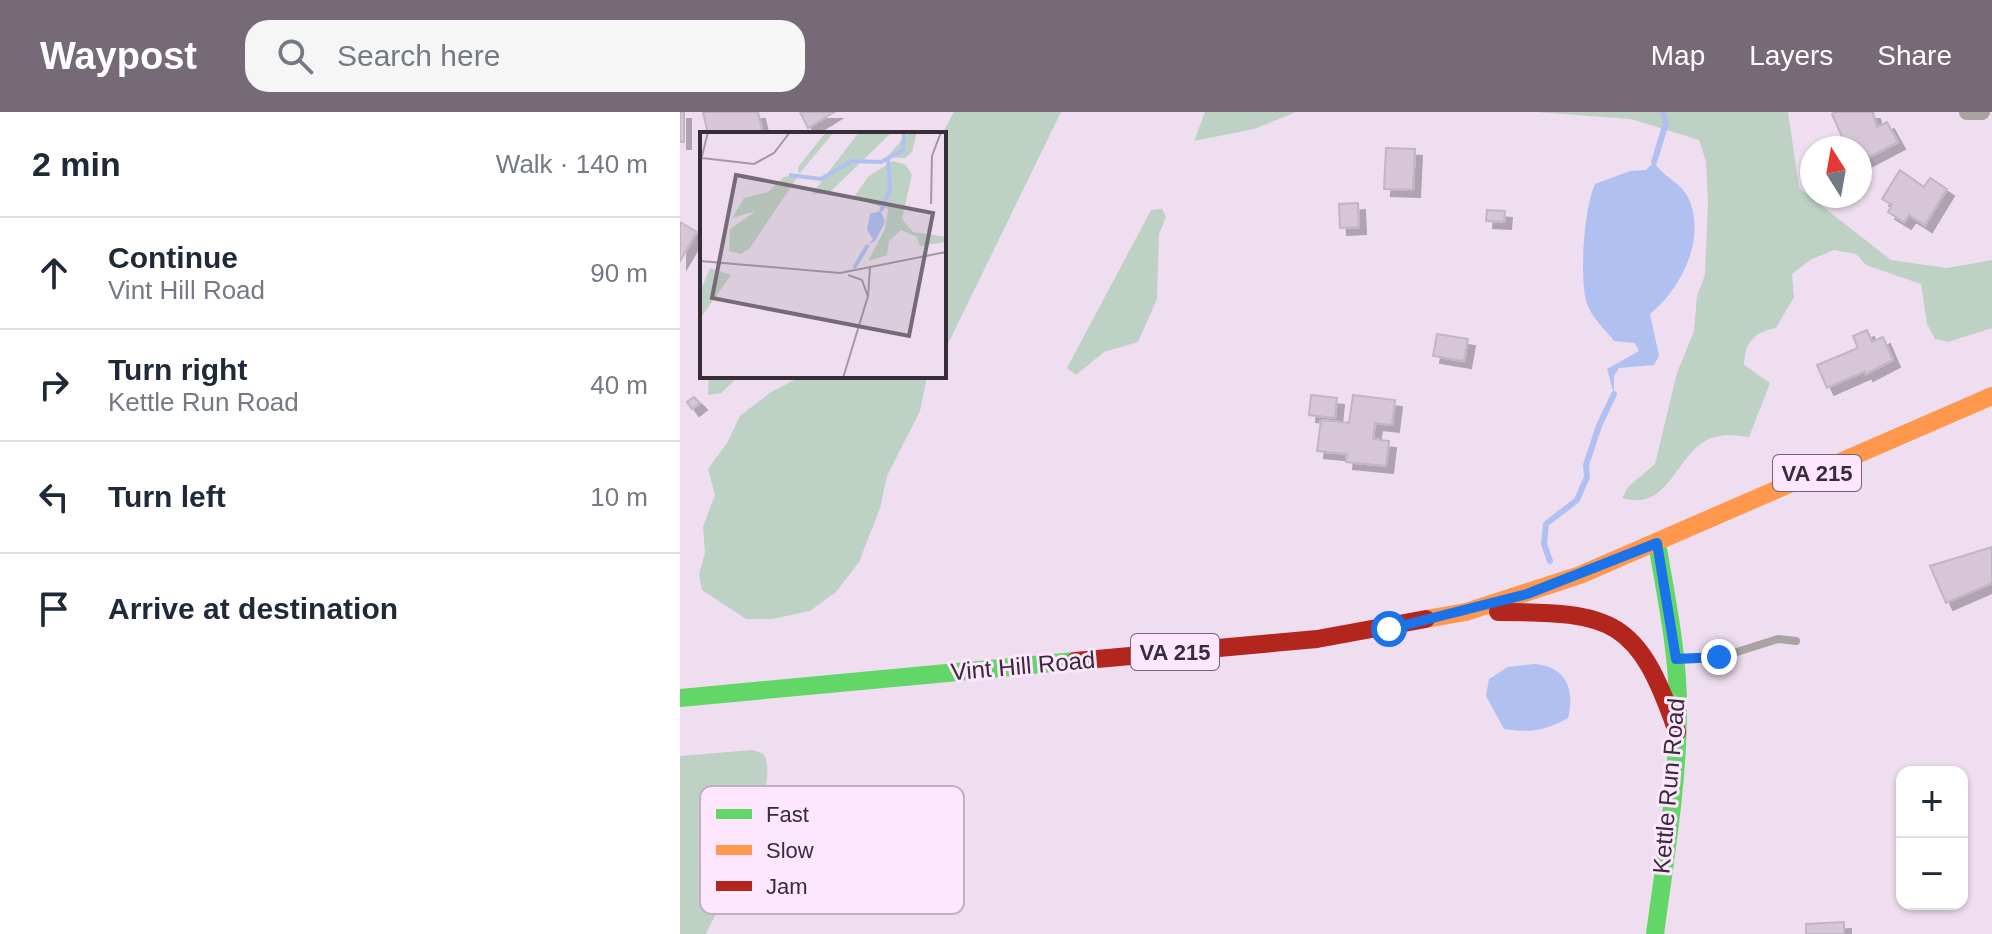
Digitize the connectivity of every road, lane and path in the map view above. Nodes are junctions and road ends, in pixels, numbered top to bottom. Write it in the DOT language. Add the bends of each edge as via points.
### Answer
graph roads {
  1 [pos="1967,112"];
  2 [pos="1982,112"];
  3 [pos="1992,396"];
  4 [pos="1657,543"];
  5 [pos="1466,612"];
  6 [pos="1796,641"];
  7 [pos="1676,659"];
  8 [pos="680,698"];
  9 [pos="1677,732"];
  10 [pos="1655,934"];
  1 -- 2 [label="street"];
  3 -- 4 [label="main road, Vint Hill Road / VA 215"];
  4 -- 5 [label="main road, Vint Hill Road / VA 215"];
  4 -- 7 [label="main road, Kettle Run Road"];
  5 -- 8 [label="main road, Vint Hill Road / VA 215" via="1317,639"];
  5 -- 9 [label="main road" via="1579,612 1612,622 1650,659"];
  6 -- 7 [label="lane" via="1778,639 1724,656"];
  7 -- 9 [label="main road, Kettle Run Road"];
  9 -- 10 [label="main road, Kettle Run Road"];
}
